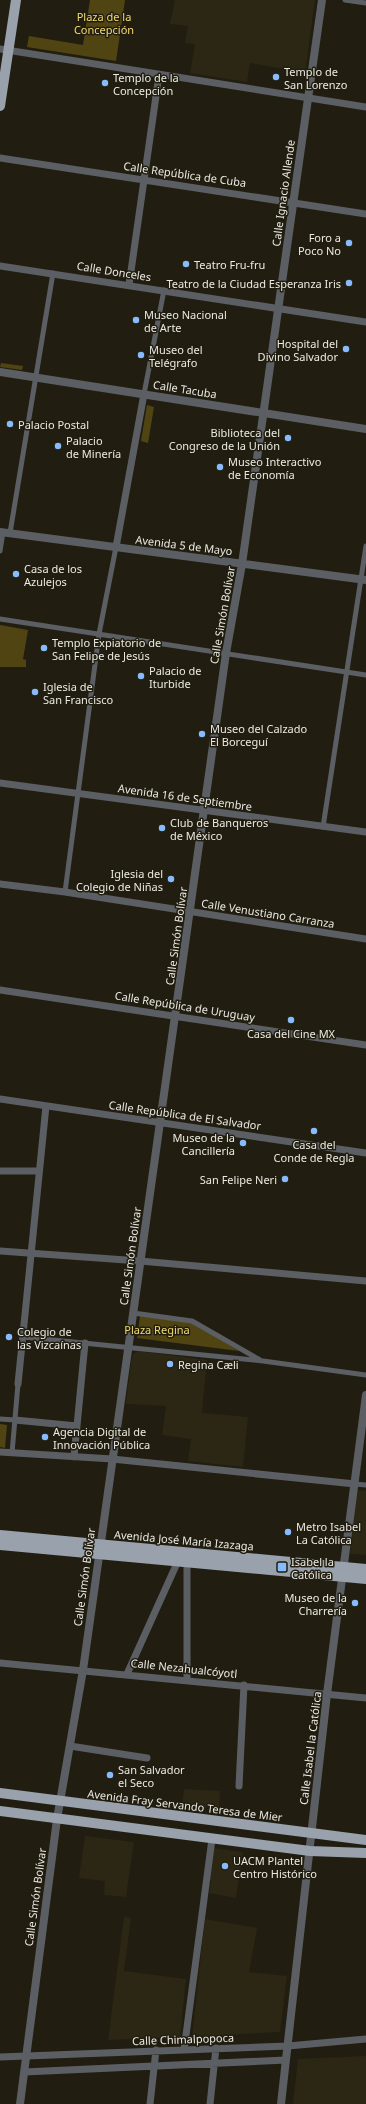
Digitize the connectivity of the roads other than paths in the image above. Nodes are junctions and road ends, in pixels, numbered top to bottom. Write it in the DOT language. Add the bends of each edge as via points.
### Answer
graph roads {
  1 [pos="16,0"];
  2 [pos="322,0"];
  3 [pos="345,0"];
  4 [pos="366,3"];
  5 [pos="4,50"];
  6 [pos="159,75"];
  7 [pos="308,98"];
  8 [pos="0,106"];
  9 [pos="366,107"];
  10 [pos="0,158"];
  11 [pos="144,179"];
  12 [pos="293,202"];
  13 [pos="366,214"];
  14 [pos="0,266"];
  15 [pos="53,273"];
  16 [pos="129,285"];
  17 [pos="164,290"];
  18 [pos="277,308"];
  19 [pos="366,322"];
  20 [pos="0,372"];
  21 [pos="36,377"];
  22 [pos="144,394"];
  23 [pos="264,412"];
  24 [pos="366,429"];
  25 [pos="4,532"];
  26 [pos="366,546"];
  27 [pos="116,547"];
  28 [pos="0,552"];
  29 [pos="242,564"];
  30 [pos="364,580"];
  31 [pos="0,618"];
  32 [pos="99,634"];
  33 [pos="226,653"];
  34 [pos="348,672"];
  35 [pos="366,674"];
  36 [pos="0,783"];
  37 [pos="76,793"];
  38 [pos="204,810"];
  39 [pos="323,827"];
  40 [pos="366,832"];
  41 [pos="0,884"];
  42 [pos="65,892"];
  43 [pos="190,912"];
  44 [pos="366,939"];
  45 [pos="0,990"];
  46 [pos="176,1016"];
  47 [pos="366,1045"];
  48 [pos="0,1099"];
  49 [pos="46,1106"];
  50 [pos="160,1123"];
  51 [pos="366,1153"];
  52 [pos="0,1171"];
  53 [pos="39,1171"];
  54 [pos="0,1251"];
  55 [pos="31,1254"];
  56 [pos="140,1261"];
  57 [pos="366,1281"];
  58 [pos="133,1313"];
  59 [pos="23,1337"];
  60 [pos="85,1343"];
  61 [pos="128,1348"];
  62 [pos="263,1361"];
  63 [pos="366,1375"];
  64 [pos="18,1384"];
  65 [pos="366,1395"];
  66 [pos="0,1419"];
  67 [pos="15,1420"];
  68 [pos="77,1426"];
  69 [pos="0,1452"];
  70 [pos="12,1453"];
  71 [pos="74,1457"];
  72 [pos="112,1459"];
  73 [pos="355,1484"];
  74 [pos="366,1485"];
  75 [pos="0,1535"];
  76 [pos="0,1545"];
  77 [pos="99,1549"];
  78 [pos="183,1562"];
  79 [pos="366,1570"];
  80 [pos="343,1572"];
  81 [pos="366,1579"];
  82 [pos="0,1663"];
  83 [pos="83,1670"];
  84 [pos="127,1674"];
  85 [pos="187,1680"];
  86 [pos="244,1685"];
  87 [pos="327,1694"];
  88 [pos="366,1698"];
  89 [pos="70,1746"];
  90 [pos="147,1758"];
  91 [pos="239,1786"];
  92 [pos="0,1793"];
  93 [pos="60,1801"];
  94 [pos="0,1811"];
  95 [pos="57,1819"];
  96 [pos="311,1833"];
  97 [pos="212,1839"];
  98 [pos="366,1840"];
  99 [pos="310,1851"];
  100 [pos="366,1854"];
  101 [pos="366,2039"];
  102 [pos="288,2046"];
  103 [pos="216,2048"];
  104 [pos="156,2050"];
  105 [pos="184,2050"];
  106 [pos="27,2055"];
  107 [pos="0,2057"];
  108 [pos="286,2060"];
  109 [pos="215,2064"];
  110 [pos="154,2066"];
  111 [pos="24,2072"];
  112 [pos="20,2104"];
  113 [pos="150,2104"];
  114 [pos="210,2104"];
  115 [pos="281,2104"];
  1 -- 5 [label="main road"];
  2 -- 7 [label="street, Calle Ignacio Allende"];
  3 -- 4 [label="street"];
  5 -- 6 [label="street"];
  5 -- 8 [label="main road"];
  6 -- 7 [label="street"];
  6 -- 11 [label="street"];
  7 -- 9 [label="street"];
  7 -- 12 [label="street, Calle Ignacio Allende"];
  10 -- 11 [label="street, Calle República de Cuba"];
  11 -- 12 [label="street, Calle República de Cuba"];
  11 -- 16 [label="street"];
  12 -- 13 [label="street, Calle República de Cuba"];
  12 -- 18 [label="street, Calle Ignacio Allende"];
  14 -- 15 [label="street, Calle Donceles"];
  15 -- 16 [label="street, Calle Donceles"];
  15 -- 21 [label="street"];
  16 -- 17 [label="street, Calle Donceles"];
  17 -- 18 [label="street, Calle Donceles"];
  17 -- 22 [label="street"];
  18 -- 19 [label="street, Calle Donceles"];
  18 -- 23 [label="street, Calle Ignacio Allende"];
  20 -- 21 [label="street, Calle Tacuba"];
  21 -- 22 [label="street, Calle Tacuba"];
  21 -- 25 [label="street"];
  22 -- 23 [label="street, Calle Tacuba"];
  22 -- 27 [label="street"];
  23 -- 24 [label="street, Calle Tacuba"];
  23 -- 29 [label="street, Calle Simón Bolívar"];
  25 -- 27 [label="street, Avenida 5 de Mayo"];
  25 -- 28 [label="street"];
  26 -- 30 [label="street"];
  27 -- 29 [label="street, Avenida 5 de Mayo"];
  27 -- 32 [label="street"];
  29 -- 30 [label="street, Avenida 5 de Mayo"];
  29 -- 33 [label="street, Calle Simón Bolívar"];
  30 -- 34 [label="street"];
  31 -- 32 [label="street"];
  32 -- 33 [label="street"];
  32 -- 37 [label="street"];
  33 -- 34 [label="street"];
  33 -- 38 [label="street, Calle Simón Bolívar"];
  34 -- 35 [label="street"];
  34 -- 39 [label="street"];
  36 -- 37 [label="street, Avenida 16 de Septiembre"];
  37 -- 38 [label="street, Avenida 16 de Septiembre"];
  37 -- 42 [label="street"];
  38 -- 39 [label="street, Avenida 16 de Septiembre"];
  38 -- 43 [label="street, Calle Simón Bolívar"];
  39 -- 40 [label="street, Avenida 16 de Septiembre"];
  41 -- 42 [label="street, Calle Venustiano Carranza"];
  42 -- 43 [label="street, Calle Venustiano Carranza"];
  43 -- 44 [label="street, Calle Venustiano Carranza"];
  43 -- 46 [label="street, Calle Simón Bolívar"];
  45 -- 46 [label="street, Calle República de Uruguay"];
  46 -- 47 [label="street, Calle República de Uruguay"];
  46 -- 50 [label="street, Calle Simón Bolívar"];
  48 -- 49 [label="street, Calle República de El Salvador"];
  49 -- 50 [label="street, Calle República de El Salvador"];
  49 -- 53 [label="street"];
  50 -- 51 [label="street, Calle República de El Salvador"];
  50 -- 56 [label="street, Calle Simón Bolívar"];
  52 -- 53 [label="street"];
  53 -- 55 [label="street"];
  54 -- 55 [label="street"];
  55 -- 56 [label="street"];
  55 -- 59 [label="street"];
  56 -- 57 [label="street"];
  56 -- 58 [label="street, Calle Simón Bolívar"];
  58 -- 61 [label="street, Calle Simón Bolívar"];
  58 -- 62 [label="street" via="192,1321"];
  59 -- 60 [label="street"];
  59 -- 64 [label="street"];
  60 -- 61 [label="street"];
  60 -- 68 [label="street"];
  61 -- 62 [label="street"];
  61 -- 72 [label="street, Calle Simón Bolívar"];
  62 -- 63 [label="street"];
  64 -- 67 [label="street"];
  65 -- 73 [label="street, Calle Isabel la Católica"];
  66 -- 67 [label="street"];
  67 -- 68 [label="street"];
  67 -- 70 [label="street"];
  68 -- 71 [label="street"];
  69 -- 70 [label="street"];
  70 -- 71 [label="street"];
  71 -- 72 [label="street"];
  72 -- 73 [label="street"];
  72 -- 77 [label="street, Calle Simón Bolívar"];
  73 -- 74 [label="street"];
  73 -- 80 [label="street, Calle Isabel la Católica"];
  75 -- 77 [label="main road, Avenida José María Izazaga"];
  76 -- 77 [label="main road, Avenida José María Izazaga"];
  77 -- 78 [label="main road, Avenida José María Izazaga"];
  77 -- 80 [label="main road, Avenida José María Izazaga"];
  77 -- 83 [label="street, Calle Simón Bolívar"];
  78 -- 80 [label="main road, Avenida José María Izazaga"];
  78 -- 84 [label="street"];
  78 -- 85 [label="street"];
  79 -- 80 [label="main road, Avenida José María Izazaga"];
  80 -- 81 [label="main road, Avenida José María Izazaga"];
  80 -- 87 [label="street, Calle Isabel la Católica"];
  82 -- 83 [label="street, Calle Nezahualcóyotl"];
  83 -- 84 [label="street, Calle Nezahualcóyotl"];
  83 -- 89 [label="street, Calle Simón Bolívar"];
  84 -- 85 [label="street, Calle Nezahualcóyotl"];
  85 -- 86 [label="street, Calle Nezahualcóyotl"];
  86 -- 87 [label="street, Calle Nezahualcóyotl"];
  86 -- 91 [label="street"];
  87 -- 88 [label="street, Calle Nezahualcóyotl"];
  87 -- 96 [label="street, Calle Isabel la Católica"];
  89 -- 90 [label="street"];
  89 -- 93 [label="street, Calle Simón Bolívar"];
  92 -- 93 [label="main road, Avenida Fray Servando Teresa de Mier"];
  93 -- 95 [label="street, Calle Simón Bolívar"];
  93 -- 96 [label="main road, Avenida Fray Servando Teresa de Mier"];
  94 -- 95 [label="main road"];
  95 -- 97 [label="main road"];
  95 -- 106 [label="street, Calle Simón Bolívar"];
  96 -- 98 [label="main road, Avenida Fray Servando Teresa de Mier"];
  96 -- 99 [label="street, Calle Isabel la Católica"];
  97 -- 99 [label="main road"];
  97 -- 105 [label="street"];
  99 -- 100 [label="main road"];
  99 -- 102 [label="street, Calle Isabel la Católica"];
  101 -- 102 [label="street, Calle Chimalpopoca"];
  102 -- 103 [label="street, Calle Chimalpopoca"];
  102 -- 108 [label="street, Calle Isabel la Católica"];
  103 -- 105 [label="street, Calle Chimalpopoca"];
  103 -- 109 [label="street"];
  104 -- 105 [label="street, Calle Chimalpopoca"];
  104 -- 106 [label="street, Calle Chimalpopoca"];
  104 -- 110 [label="street"];
  106 -- 107 [label="street, Calle Chimalpopoca"];
  106 -- 111 [label="street, Calle Simón Bolívar"];
  108 -- 109 [label="street"];
  108 -- 115 [label="street, Calle Isabel la Católica"];
  109 -- 110 [label="street"];
  109 -- 114 [label="street"];
  110 -- 111 [label="street"];
  110 -- 113 [label="street"];
  111 -- 112 [label="street, Calle Simón Bolívar"];
}
